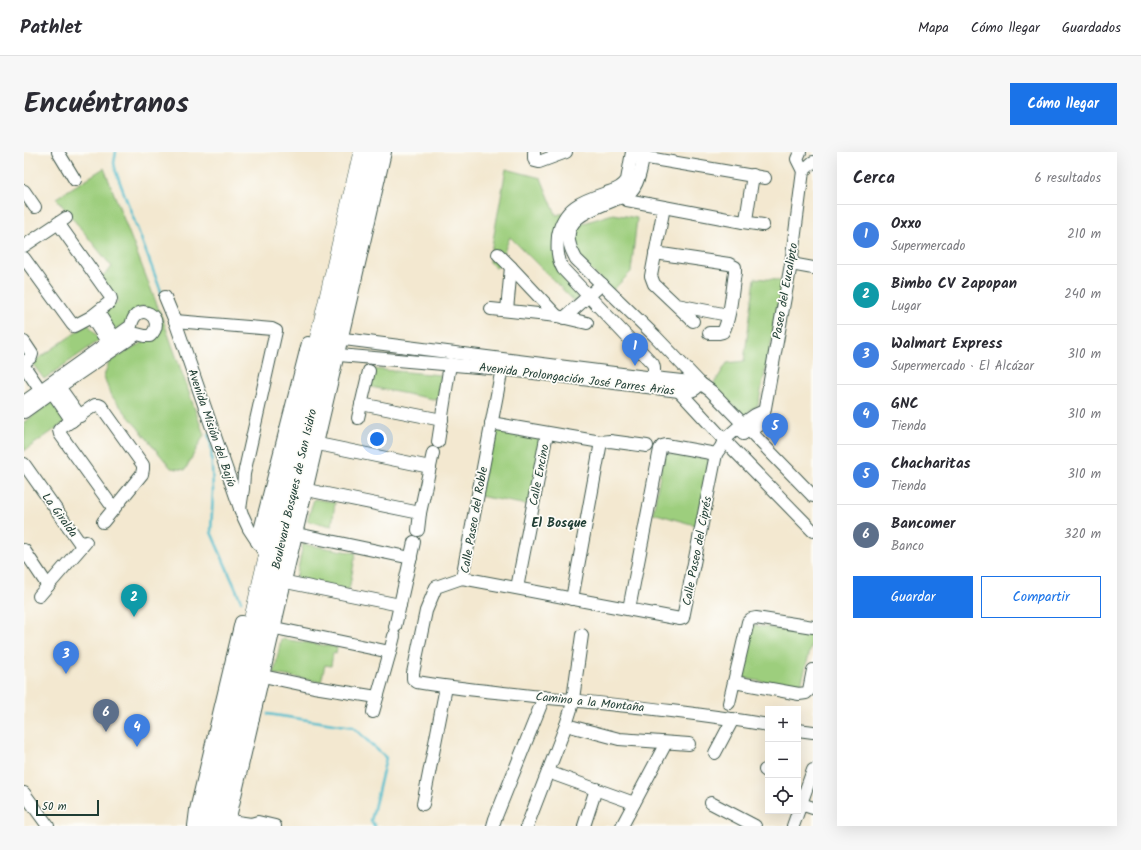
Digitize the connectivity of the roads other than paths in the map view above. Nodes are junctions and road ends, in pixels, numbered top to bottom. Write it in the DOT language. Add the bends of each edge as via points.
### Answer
graph roads {
  1 [pos="58,152"];
  2 [pos="361,152"];
  3 [pos="373,152"];
  4 [pos="386,152"];
  5 [pos="566,152"];
  6 [pos="637,154"];
  7 [pos="795,154"];
  8 [pos="535,156"];
  9 [pos="813,162"];
  10 [pos="803,171"];
  11 [pos="753,176"];
  12 [pos="765,178"];
  13 [pos="75,180"];
  14 [pos="24,191"];
  15 [pos="620,193"];
  16 [pos="35,207"];
  17 [pos="664,207"];
  18 [pos="744,221"];
  19 [pos="763,225"];
  20 [pos="563,243"];
  21 [pos="24,246"];
  22 [pos="655,253"];
  23 [pos="498,254"];
  24 [pos="24,258"];
  25 [pos="576,259"];
  26 [pos="791,264"];
  27 [pos="511,267"];
  28 [pos="813,268"];
  29 [pos="563,269"];
  30 [pos="602,284"];
  31 [pos="165,296"];
  32 [pos="588,296"];
  33 [pos="677,305"];
  34 [pos="491,309"];
  35 [pos="507,310"];
  36 [pos="95,315"];
  37 [pos="728,315"];
  38 [pos="560,317"];
  39 [pos="175,321"];
  40 [pos="693,321"];
  41 [pos="587,323"];
  42 [pos="709,333"];
  43 [pos="325,334"];
  44 [pos="655,336"];
  45 [pos="24,342"];
  46 [pos="640,350"];
  47 [pos="322,352"];
  48 [pos="450,364"];
  49 [pos="503,364"];
  50 [pos="24,365"];
  51 [pos="369,371"];
  52 [pos="654,378"];
  53 [pos="24,380"];
  54 [pos="700,383"];
  55 [pos="48,389"];
  56 [pos="679,391"];
  57 [pos="24,402"];
  58 [pos="361,404"];
  59 [pos="24,412"];
  60 [pos="76,418"];
  61 [pos="358,418"];
  62 [pos="442,420"];
  63 [pos="491,423"];
  64 [pos="745,427"];
  65 [pos="547,433"];
  66 [pos="601,442"];
  67 [pos="318,444"];
  68 [pos="647,446"];
  69 [pos="722,446"];
  70 [pos="24,464"];
  71 [pos="430,467"];
  72 [pos="307,490"];
  73 [pos="813,496"];
  74 [pos="114,509"];
  75 [pos="240,509"];
  76 [pos="420,513"];
  77 [pos="103,522"];
  78 [pos="812,528"];
  79 [pos="418,530"];
  80 [pos="297,534"];
  81 [pos="257,542"];
  82 [pos="414,542"];
  83 [pos="24,550"];
  84 [pos="266,555"];
  85 [pos="411,558"];
  86 [pos="462,578"];
  87 [pos="286,582"];
  88 [pos="48,586"];
  89 [pos="517,588"];
  90 [pos="39,596"];
  91 [pos="572,599"];
  92 [pos="601,604"];
  93 [pos="400,605"];
  94 [pos="629,609"];
  95 [pos="257,624"];
  96 [pos="813,627"];
  97 [pos="582,635"];
  98 [pos="390,652"];
  99 [pos="813,670"];
  100 [pos="264,676"];
  101 [pos="734,682"];
  102 [pos="446,687"];
  103 [pos="377,697"];
  104 [pos="544,697"];
  105 [pos="574,700"];
  106 [pos="239,701"];
  107 [pos="729,703"];
  108 [pos="373,712"];
  109 [pos="733,719"];
  110 [pos="765,724"];
  111 [pos="566,725"];
  112 [pos="801,730"];
  113 [pos="813,732"];
  114 [pos="666,742"];
  115 [pos="689,744"];
  116 [pos="715,753"];
  117 [pos="813,770"];
  118 [pos="548,772"];
  119 [pos="802,787"];
  120 [pos="596,789"];
  121 [pos="24,793"];
  122 [pos="634,803"];
  123 [pos="711,803"];
  124 [pos="423,804"];
  125 [pos="801,804"];
  126 [pos="233,808"];
  127 [pos="813,808"];
  128 [pos="798,814"];
  129 [pos="258,822"];
  130 [pos="224,825"];
  131 [pos="48,826"];
  132 [pos="194,826"];
  133 [pos="203,826"];
  134 [pos="275,826"];
  135 [pos="493,826"];
  136 [pos="527,826"];
  137 [pos="584,826"];
  138 [pos="622,826"];
  139 [pos="755,826"];
  140 [pos="794,826"];
  1 -- 13 [label="street"];
  2 -- 43 [label="main road, Boulevard Bosques de San Isidro"];
  3 -- 43 [label="main road, Boulevard Bosques de San Isidro"];
  4 -- 43 [label="street, Boulevard Bosques de San Isidro"];
  5 -- 8 [label="street" via="539,162"];
  6 -- 11 [label="street"];
  6 -- 15 [label="street"];
  7 -- 10 [label="street"];
  9 -- 10 [label="street"];
  10 -- 26 [label="street, Paseo del Eucalipto"];
  11 -- 12 [label="street"];
  11 -- 18 [label="street"];
  14 -- 16 [label="street"];
  15 -- 17 [label="street" via="627,200"];
  15 -- 20 [label="street" via="592,203 579,204 569,211 562,222"];
  17 -- 18 [label="street"];
  17 -- 22 [label="street"];
  18 -- 19 [label="street"];
  20 -- 25 [label="street"];
  20 -- 29 [label="street" via="557,256"];
  21 -- 36 [label="street" via="62,221 110,296 110,302"];
  22 -- 33 [label="street" via="652,280"];
  22 -- 37 [label="street" via="735,267"];
  23 -- 27 [label="street"];
  24 -- 36 [label="street" via="74,326"];
  25 -- 29 [label="street"];
  25 -- 30 [label="street"];
  26 -- 28 [label="street"];
  26 -- 64 [label="street, Paseo del Eucalipto" via="764,419 760,425"];
  27 -- 35 [label="street"];
  27 -- 38 [label="street"];
  29 -- 32 [label="street"];
  30 -- 32 [label="street"];
  30 -- 44 [label="street"];
  31 -- 39 [label="street, Avenida Misión del Bajío"];
  32 -- 38 [label="street"];
  32 -- 46 [label="street"];
  33 -- 37 [label="street"];
  33 -- 40 [label="street"];
  34 -- 35 [label="street"];
  35 -- 38 [label="street"];
  36 -- 55 [label="street" via="114,344"];
  37 -- 42 [label="street" via="723,332"];
  38 -- 41 [label="street"];
  39 -- 75 [label="street, Avenida Misión del Bajío"];
  39 -- 75 [label="street" via="276,331 244,474"];
  43 -- 47 [label="main road, Boulevard Bosques de San Isidro"];
  43 -- 47 [label="street, Boulevard Bosques de San Isidro"];
  43 -- 49 [label="street, Avenida Prolongación José Parres Arias"];
  44 -- 46 [label="street"];
  44 -- 54 [label="street"];
  45 -- 50 [label="street" via="32,354"];
  46 -- 52 [label="street" via="653,364"];
  47 -- 48 [label="street, Avenida Prolongación José Parres Arias"];
  47 -- 67 [label="street, Boulevard Bosques de San Isidro"];
  47 -- 81 [label="street, Boulevard Bosques de San Isidro"];
  47 -- 84 [label="main road, Boulevard Bosques de San Isidro"];
  47 -- 95 [label="main road, Boulevard Bosques de San Isidro"];
  48 -- 49 [label="street, Avenida Prolongación José Parres Arias"];
  48 -- 62 [label="street"];
  49 -- 52 [label="street, Avenida Prolongación José Parres Arias"];
  49 -- 56 [label="street, Avenida Prolongación José Parres Arias"];
  49 -- 63 [label="street, Calle Paseo del Roble"];
  50 -- 55 [label="street"];
  51 -- 58 [label="street"];
  52 -- 54 [label="street, Avenida Prolongación José Parres Arias"];
  53 -- 55 [label="street"];
  54 -- 56 [label="street" via="693,391"];
  54 -- 64 [label="street"];
  55 -- 57 [label="street"];
  55 -- 59 [label="street"];
  55 -- 60 [label="street"];
  56 -- 69 [label="street, Avenida Prolongación José Parres Arias"];
  58 -- 61 [label="street"];
  58 -- 62 [label="street"];
  60 -- 74 [label="street" via="61,428 60,434"];
  60 -- 74 [label="street" via="95,405 101,406 143,465 142,474"];
  62 -- 71 [label="street"];
  63 -- 65 [label="street"];
  63 -- 86 [label="street, Calle Paseo del Roble"];
  64 -- 69 [label="street"];
  64 -- 73 [label="street"];
  65 -- 66 [label="street"];
  65 -- 89 [label="street, Calle Encino"];
  66 -- 68 [label="street"];
  66 -- 91 [label="street"];
  67 -- 71 [label="street"];
  67 -- 72 [label="street, Boulevard Bosques de San Isidro"];
  69 -- 78 [label="street, Avenida Prolongación José Parres Arias"];
  69 -- 94 [label="street" via="666,445 660,449"];
  69 -- 94 [label="street, Calle Paseo del Ciprés" via="683,618"];
  70 -- 88 [label="street, La Giralda" via="84,544"];
  71 -- 76 [label="street"];
  72 -- 76 [label="street"];
  72 -- 80 [label="street, Boulevard Bosques de San Isidro"];
  74 -- 77 [label="street"];
  75 -- 81 [label="street, Avenida Misión del Bajío"];
  76 -- 79 [label="street"];
  80 -- 85 [label="street"];
  80 -- 87 [label="street, Boulevard Bosques de San Isidro"];
  81 -- 84 [label="street, Avenida Misión del Bajío"];
  82 -- 85 [label="street"];
  83 -- 88 [label="street"];
  84 -- 95 [label="main road, Boulevard Bosques de San Isidro"];
  85 -- 93 [label="street"];
  86 -- 89 [label="street, Calle Paseo del Roble"];
  86 -- 102 [label="street, Camino a la Montaña" via="436,587 426,611 413,673 413,679 417,682"];
  87 -- 93 [label="street"];
  87 -- 95 [label="street, Boulevard Bosques de San Isidro"];
  88 -- 90 [label="street, La Giralda"];
  89 -- 91 [label="street, Calle Paseo del Roble"];
  91 -- 92 [label="street, Calle Paseo del Roble"];
  92 -- 94 [label="street, Calle Paseo del Ciprés"];
  93 -- 98 [label="street"];
  95 -- 98 [label="street"];
  95 -- 100 [label="street, Boulevard Bosques de San Isidro"];
  95 -- 106 [label="main road, Boulevard Bosques de San Isidro"];
  96 -- 101 [label="street" via="752,619 748,622"];
  97 -- 105 [label="street"];
  98 -- 103 [label="street"];
  99 -- 101 [label="street" via="806,694"];
  100 -- 103 [label="street"];
  100 -- 106 [label="street, Boulevard Bosques de San Isidro"];
  101 -- 107 [label="street"];
  102 -- 104 [label="street, Camino a la Montaña"];
  102 -- 124 [label="street"];
  103 -- 108 [label="street"];
  104 -- 105 [label="street, Camino a la Montaña"];
  104 -- 135 [label="street"];
  105 -- 109 [label="street, Camino a la Montaña"];
  105 -- 111 [label="street"];
  106 -- 126 [label="street, Boulevard Bosques de San Isidro"];
  106 -- 130 [label="main road, Boulevard Bosques de San Isidro"];
  106 -- 132 [label="street, Boulevard Bosques de San Isidro" via="196,810"];
  106 -- 133 [label="main road, Boulevard Bosques de San Isidro"];
  109 -- 110 [label="street, Camino a la Montaña"];
  109 -- 116 [label="street"];
  111 -- 114 [label="street" via="619,739"];
  111 -- 118 [label="street"];
  112 -- 113 [label="street"];
  114 -- 115 [label="street"];
  114 -- 122 [label="street"];
  117 -- 119 [label="street"];
  118 -- 120 [label="street"];
  118 -- 136 [label="street"];
  119 -- 125 [label="street"];
  120 -- 122 [label="street"];
  120 -- 137 [label="street"];
  121 -- 131 [label="street"];
  122 -- 138 [label="street"];
  123 -- 139 [label="street"];
  125 -- 127 [label="street"];
  126 -- 129 [label="street" via="238,814 252,817"];
  126 -- 130 [label="street, Boulevard Bosques de San Isidro"];
  128 -- 140 [label="street"];
  129 -- 130 [label="street"];
  129 -- 134 [label="street"];
}
